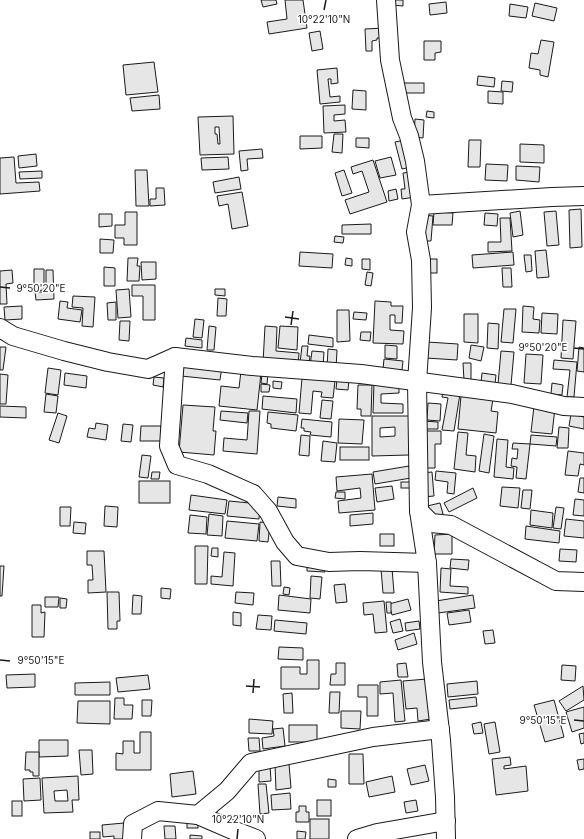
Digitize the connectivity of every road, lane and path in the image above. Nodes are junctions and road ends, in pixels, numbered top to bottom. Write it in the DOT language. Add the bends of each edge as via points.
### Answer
graph roads {
  1 [pos="386,0"];
  2 [pos="584,196"];
  3 [pos="421,205"];
  4 [pos="0,328"];
  5 [pos="175,357"];
  6 [pos="417,382"];
  7 [pos="584,407"];
  8 [pos="419,511"];
  9 [pos="426,563"];
  10 [pos="584,582"];
  11 [pos="440,729"];
  12 [pos="198,815"];
  13 [pos="446,821"];
  14 [pos="132,839"];
  15 [pos="256,839"];
  16 [pos="356,839"];
  17 [pos="446,839"];
  1 -- 3 [label="street" via="390,60 402,118 415,161"];
  2 -- 3 [label="street"];
  3 -- 6 [label="street" via="416,232 421,260 422,308"];
  4 -- 5 [label="street" via="12,336 64,351 148,369"];
  5 -- 6 [label="street" via="361,374"];
  5 -- 9 [label="street" via="169,446 177,465 208,474 253,494 268,511 285,542 297,556 329,562"];
  6 -- 7 [label="street" via="512,394 564,406"];
  6 -- 8 [label="street"];
  8 -- 9 [label="street"];
  8 -- 10 [label="street" via="432,523 451,525 556,581"];
  9 -- 11 [label="street" via="432,662"];
  11 -- 12 [label="street" via="373,737 251,763 227,791"];
  11 -- 13 [label="street"];
  12 -- 14 [label="street" via="158,812 133,824"];
  12 -- 15 [label="street"];
  13 -- 16 [label="street"];
  13 -- 17 [label="street"];
}
